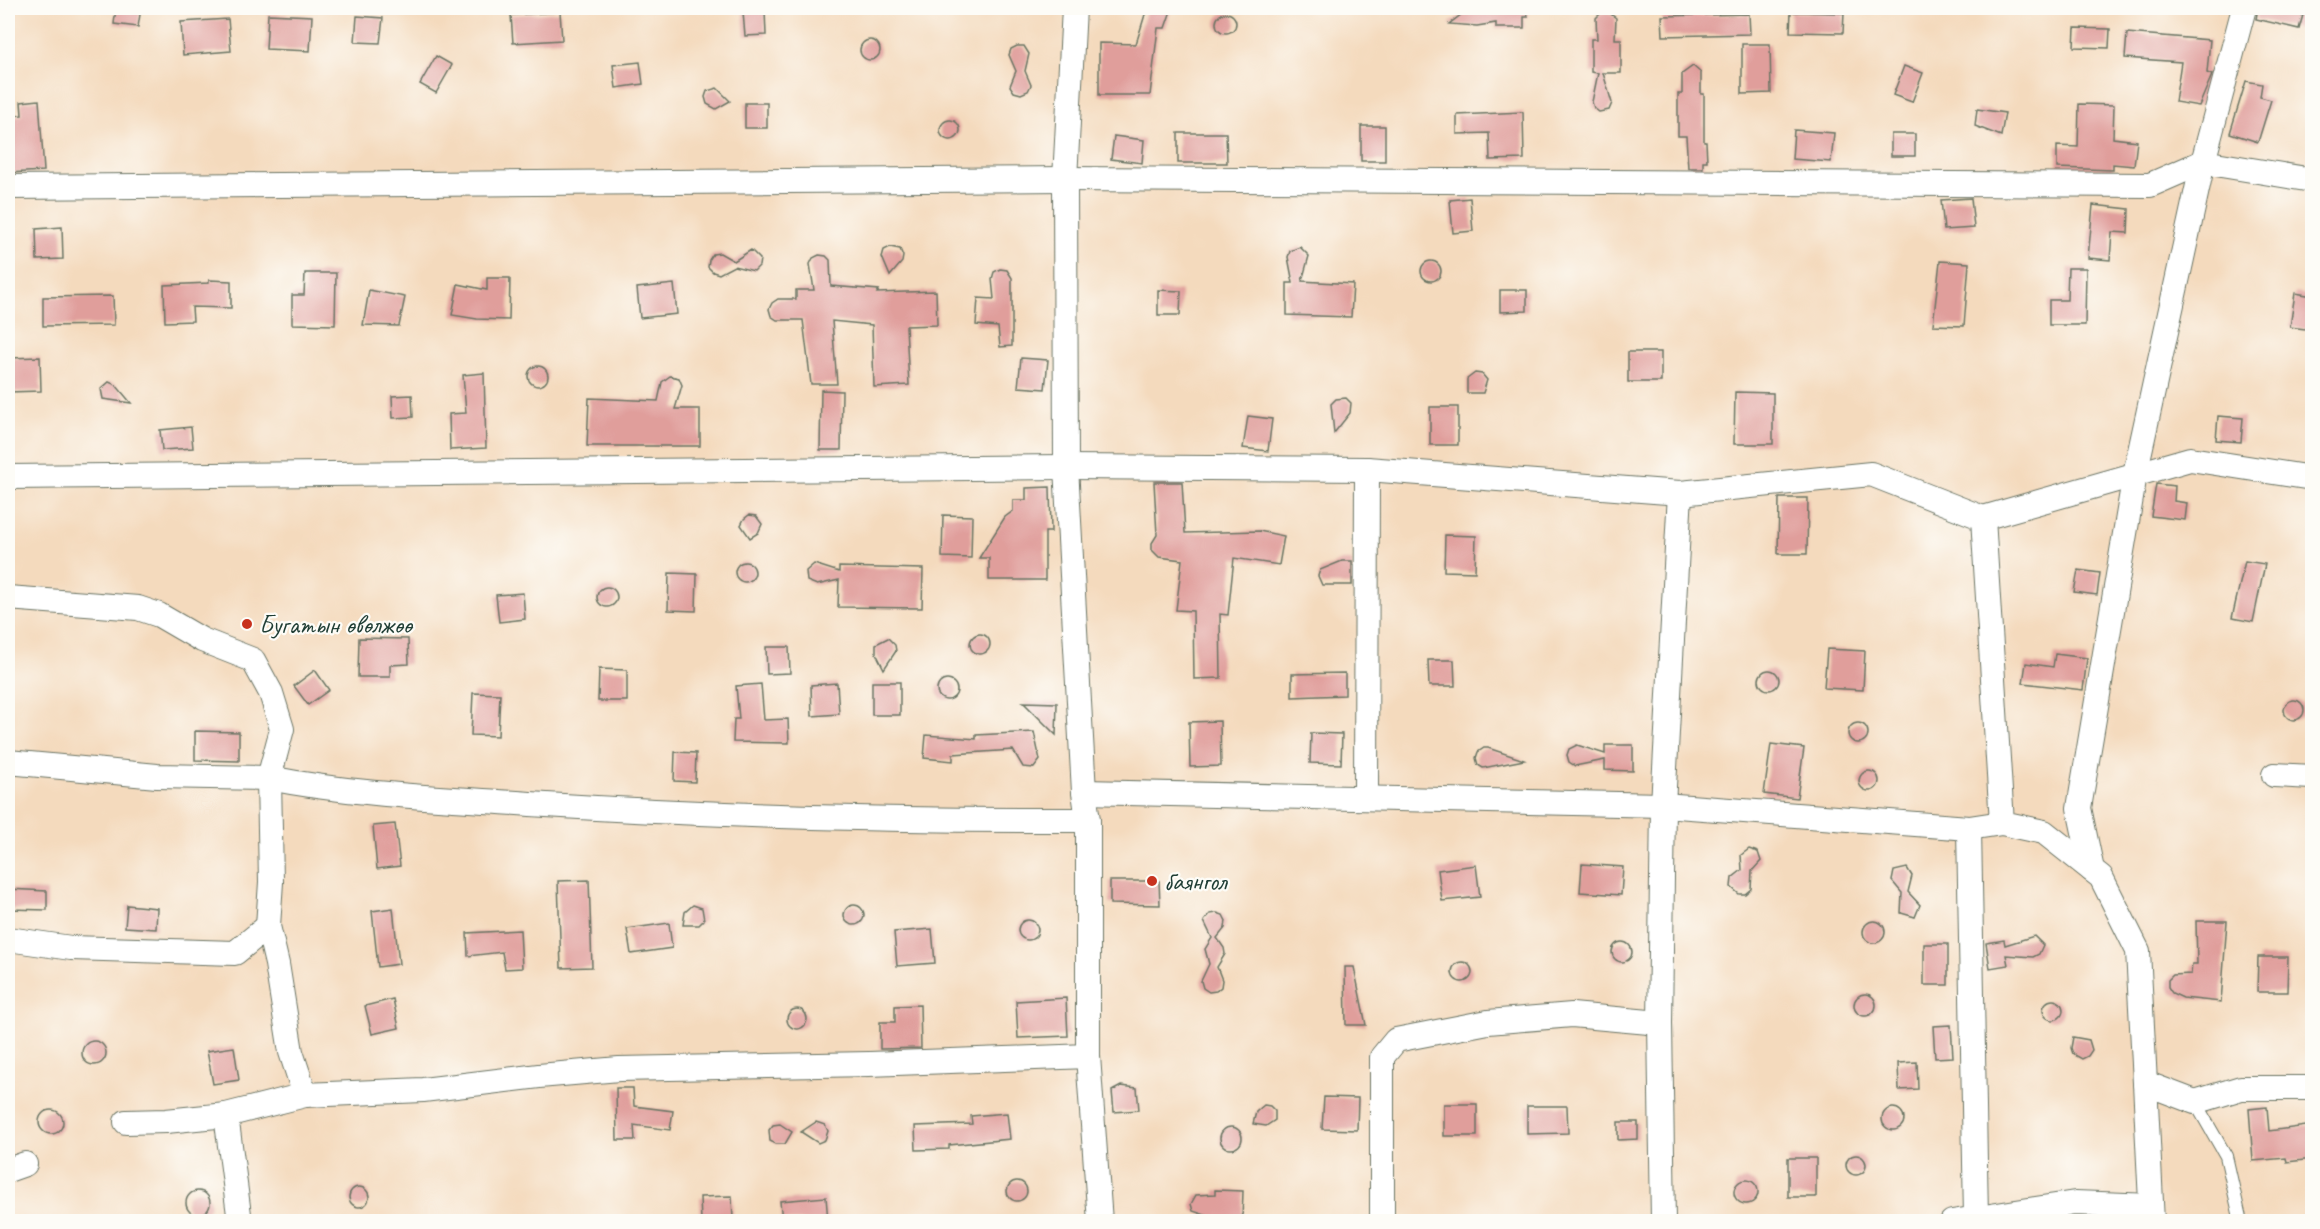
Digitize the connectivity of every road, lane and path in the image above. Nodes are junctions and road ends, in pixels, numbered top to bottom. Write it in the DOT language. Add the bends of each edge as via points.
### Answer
graph roads {
  1 [pos="1074,8"];
  2 [pos="2244,8"];
  3 [pos="2203,162"];
  4 [pos="1065,179"];
  5 [pos="2313,180"];
  6 [pos="8,187"];
  7 [pos="1066,467"];
  8 [pos="1367,469"];
  9 [pos="2135,474"];
  10 [pos="8,477"];
  11 [pos="2313,478"];
  12 [pos="1680,493"];
  13 [pos="1983,518"];
  14 [pos="8,598"];
  15 [pos="8,762"];
  16 [pos="2274,775"];
  17 [pos="2313,777"];
  18 [pos="268,778"];
  19 [pos="1084,792"];
  20 [pos="1366,798"];
  21 [pos="1663,805"];
  22 [pos="1088,820"];
  23 [pos="2002,823"];
  24 [pos="1969,828"];
  25 [pos="2092,870"];
  26 [pos="268,926"];
  27 [pos="8,939"];
  28 [pos="1660,1023"];
  29 [pos="1088,1056"];
  30 [pos="2145,1083"];
  31 [pos="2313,1088"];
  32 [pos="305,1095"];
  33 [pos="2195,1102"];
  34 [pos="226,1115"];
  35 [pos="126,1122"];
  36 [pos="2151,1214"];
  37 [pos="1976,1218"];
  38 [pos="240,1221"];
  39 [pos="1100,1221"];
  40 [pos="1382,1221"];
  41 [pos="1663,1221"];
  42 [pos="1952,1221"];
  43 [pos="2241,1221"];
  1 -- 4 [label="street"];
  2 -- 3 [label="street"];
  3 -- 4 [label="street" via="2150,185"];
  3 -- 5 [label="street"];
  3 -- 9 [label="street"];
  4 -- 6 [label="street"];
  4 -- 7 [label="street"];
  7 -- 8 [label="street"];
  7 -- 10 [label="street"];
  7 -- 19 [label="street"];
  8 -- 12 [label="street"];
  8 -- 20 [label="street"];
  9 -- 11 [label="street" via="2190,459"];
  9 -- 13 [label="street"];
  9 -- 25 [label="street" via="2079,808"];
  12 -- 13 [label="street" via="1871,474"];
  12 -- 21 [label="street"];
  13 -- 23 [label="street"];
  14 -- 18 [label="street" via="138,608 159,615 202,640 254,660 271,693 282,729"];
  15 -- 18 [label="street" via="157,776"];
  16 -- 17 [label="street"];
  18 -- 22 [label="street" via="328,790 671,813"];
  18 -- 26 [label="street"];
  19 -- 20 [label="street"];
  19 -- 22 [label="street"];
  20 -- 21 [label="street"];
  21 -- 24 [label="street"];
  21 -- 28 [label="street"];
  22 -- 29 [label="street"];
  23 -- 24 [label="street"];
  23 -- 25 [label="street" via="2044,832"];
  24 -- 37 [label="street"];
  25 -- 30 [label="street" via="2101,877 2138,951"];
  26 -- 27 [label="street" via="234,953 71,948"];
  26 -- 32 [label="street" via="291,1052"];
  28 -- 40 [label="street" via="1572,1015 1488,1022 1396,1040 1382,1057"];
  28 -- 41 [label="street"];
  29 -- 32 [label="street" via="619,1070 423,1090"];
  29 -- 39 [label="street"];
  30 -- 33 [label="street"];
  30 -- 36 [label="street"];
  31 -- 33 [label="street" via="2241,1088"];
  32 -- 34 [label="street"];
  33 -- 43 [label="lane" via="2226,1156"];
  34 -- 35 [label="street"];
  34 -- 38 [label="street"];
  36 -- 37 [label="street" via="2074,1203"];
  37 -- 42 [label="street"];
}
